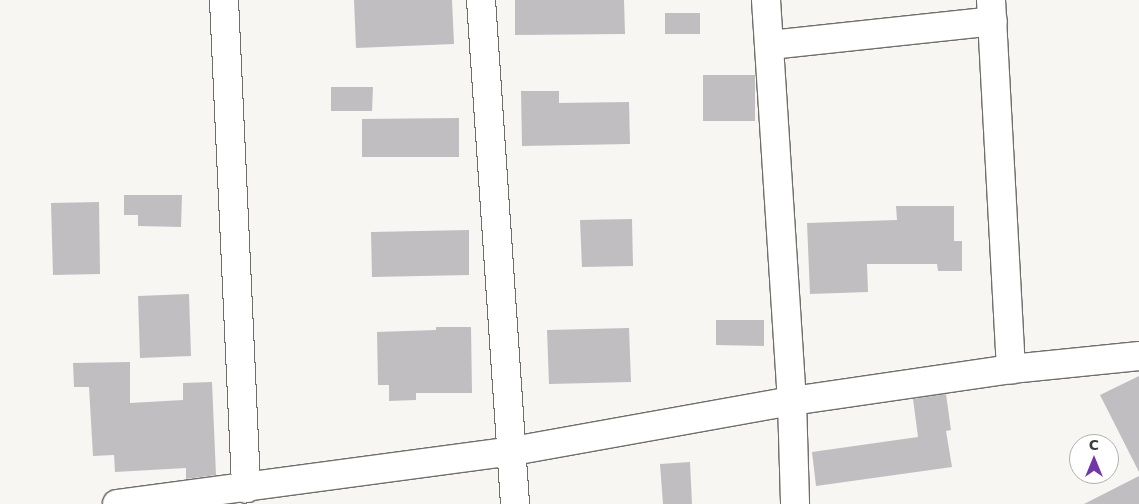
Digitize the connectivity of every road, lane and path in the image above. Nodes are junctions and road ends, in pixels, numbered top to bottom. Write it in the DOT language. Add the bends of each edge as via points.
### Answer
graph roads {
  1 [pos="224,0"];
  2 [pos="481,0"];
  3 [pos="766,0"];
  4 [pos="992,10"];
  5 [pos="770,45"];
  6 [pos="1139,356"];
  7 [pos="1011,369"];
  8 [pos="792,402"];
  9 [pos="513,451"];
  10 [pos="246,489"];
  11 [pos="117,504"];
  12 [pos="515,504"];
  13 [pos="795,504"];
  1 -- 10 [label="street"];
  2 -- 9 [label="street"];
  3 -- 5 [label="street"];
  4 -- 5 [label="street"];
  4 -- 7 [label="street"];
  5 -- 8 [label="street"];
  6 -- 7 [label="street"];
  7 -- 8 [label="street"];
  8 -- 9 [label="street"];
  8 -- 13 [label="street"];
  9 -- 10 [label="street"];
  9 -- 12 [label="street"];
  10 -- 11 [label="street"];
}
